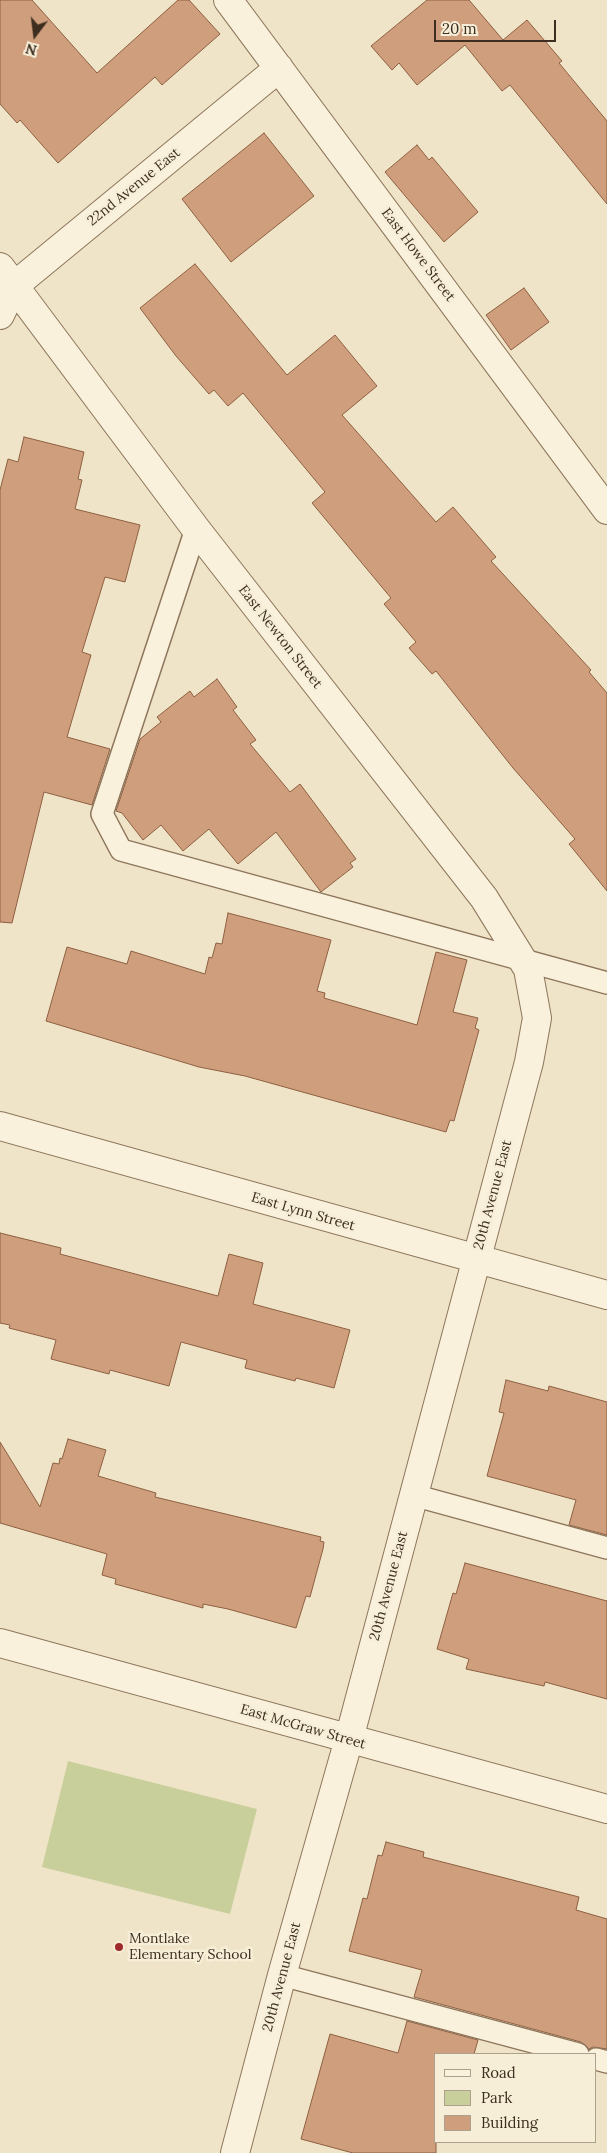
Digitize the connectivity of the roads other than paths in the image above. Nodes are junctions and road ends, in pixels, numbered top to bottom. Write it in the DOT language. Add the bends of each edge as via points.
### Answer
graph roads {
  1 [pos="228,0"];
  2 [pos="279,68"];
  3 [pos="7,276"];
  4 [pos="0,315"];
  5 [pos="607,510"];
  6 [pos="196,529"];
  7 [pos="522,960"];
  8 [pos="607,983"];
  9 [pos="537,1018"];
  10 [pos="0,1126"];
  11 [pos="475,1260"];
  12 [pos="607,1295"];
  13 [pos="413,1496"];
  14 [pos="607,1548"];
  15 [pos="0,1643"];
  16 [pos="349,1739"];
  17 [pos="607,1808"];
  18 [pos="282,1975"];
  19 [pos="574,2053"];
  20 [pos="235,2153"];
  1 -- 2 [label="street, East Howe Street"];
  2 -- 3 [label="street, 22nd Avenue East"];
  2 -- 5 [label="street, East Howe Street"];
  3 -- 4 [label="street, 22nd Avenue East"];
  3 -- 6 [label="street, East Newton Street"];
  6 -- 7 [label="street, East Newton Street" via="484,898"];
  6 -- 7 [label="lane" via="102,814 121,850"];
  7 -- 8 [label="lane"];
  7 -- 9 [label="street, East Newton Street" via="528,969"];
  9 -- 11 [label="street, 20th Avenue East" via="529,1062"];
  10 -- 11 [label="street, East Lynn Street"];
  11 -- 12 [label="street, East Lynn Street"];
  11 -- 13 [label="street, 20th Avenue East"];
  13 -- 14 [label="lane"];
  13 -- 16 [label="street, 20th Avenue East"];
  15 -- 16 [label="street, East McGraw Street"];
  16 -- 17 [label="street, East McGraw Street"];
  16 -- 18 [label="street, 20th Avenue East"];
  18 -- 19 [label="lane"];
  18 -- 20 [label="street, 20th Avenue East"];
}
